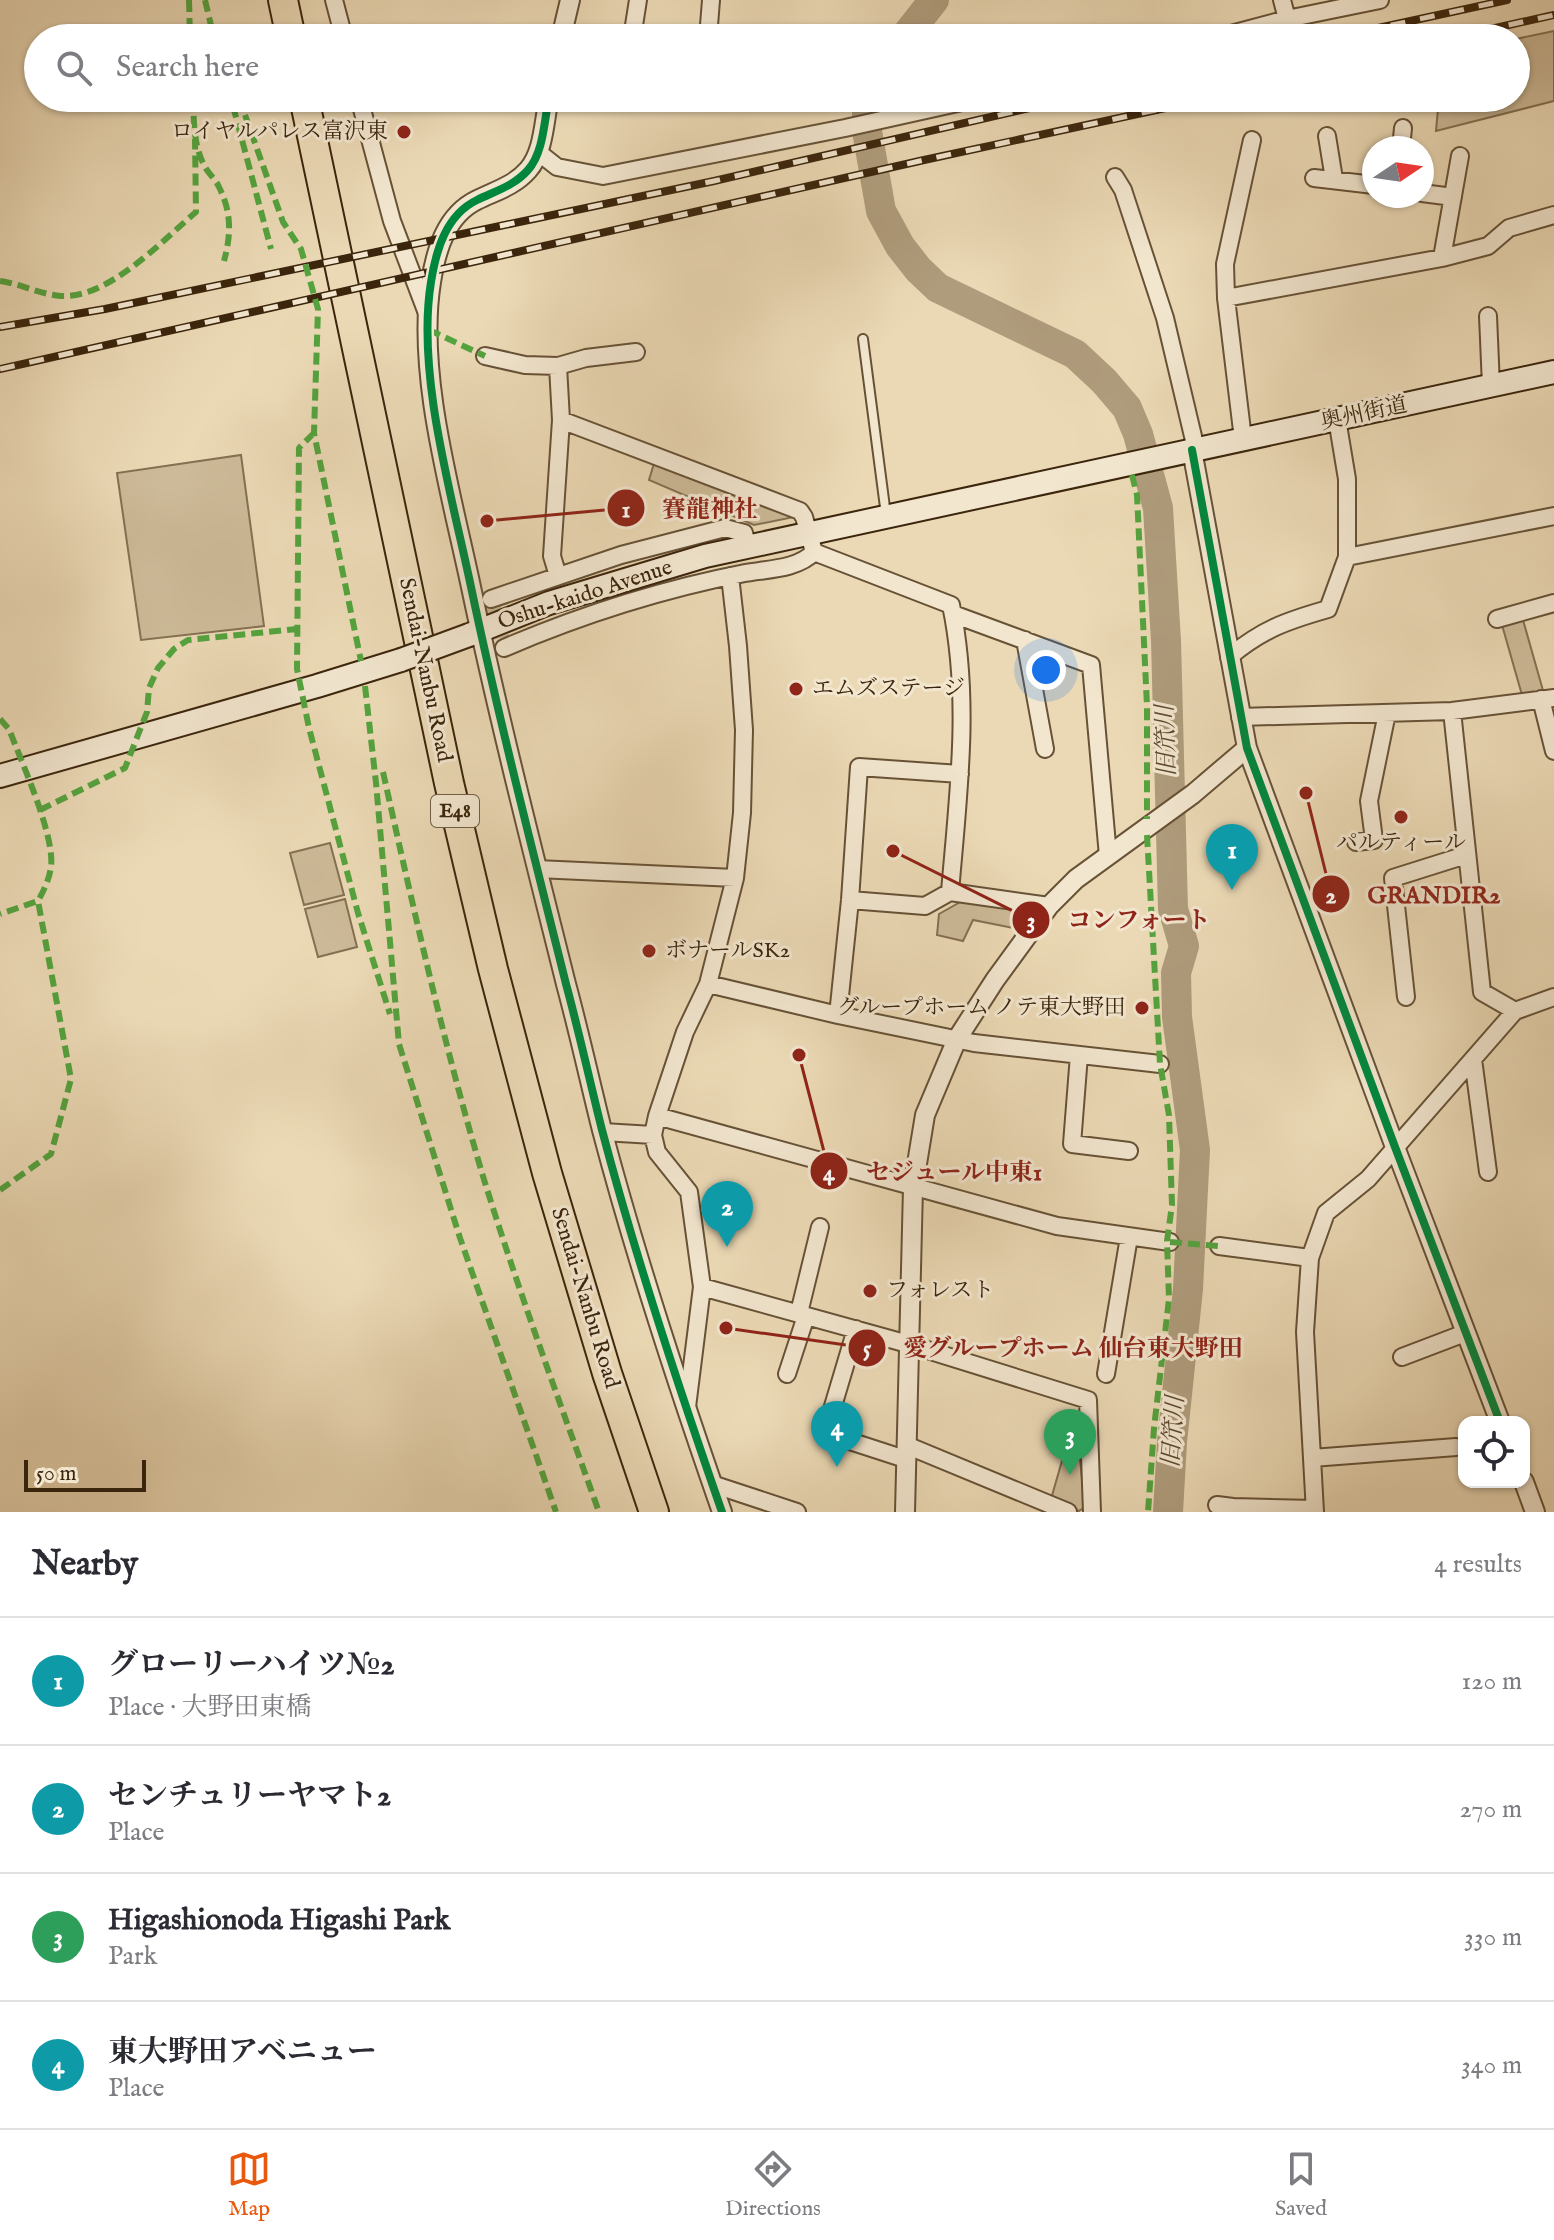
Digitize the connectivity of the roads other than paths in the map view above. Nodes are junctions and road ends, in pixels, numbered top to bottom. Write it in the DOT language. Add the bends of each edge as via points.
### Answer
graph roads {
  1 [pos="283,0"];
  2 [pos="334,0"];
  3 [pos="570,0"];
  4 [pos="638,0"];
  5 [pos="711,0"];
  6 [pos="1282,0"];
  7 [pos="1380,0"];
  8 [pos="1360,2"];
  9 [pos="1287,19"];
  10 [pos="288,24"];
  11 [pos="340,24"];
  12 [pos="564,24"];
  13 [pos="634,24"];
  14 [pos="709,24"];
  15 [pos="1268,24"];
  16 [pos="307,112"];
  17 [pos="363,112"];
  18 [pos="546,112"];
  19 [pos="919,112"];
  20 [pos="1403,128"];
  21 [pos="1327,136"];
  22 [pos="1402,136"];
  23 [pos="1252,140"];
  24 [pos="538,152"];
  25 [pos="1460,156"];
  26 [pos="1115,177"];
  27 [pos="1314,178"];
  28 [pos="1334,179"];
  29 [pos="1362,183"];
  30 [pos="1434,195"];
  31 [pos="1453,197"];
  32 [pos="1554,215"];
  33 [pos="1442,258"];
  34 [pos="1226,298"];
  35 [pos="1488,316"];
  36 [pos="429,317"];
  37 [pos="863,339"];
  38 [pos="636,352"];
  39 [pos="485,356"];
  40 [pos="558,366"];
  41 [pos="1554,372"];
  42 [pos="1491,386"];
  43 [pos="1337,419"];
  44 [pos="561,420"];
  45 [pos="1243,439"];
  46 [pos="1187,451"];
  47 [pos="1133,463"];
  48 [pos="886,516"];
  49 [pos="1554,516"];
  50 [pos="811,543"];
  51 [pos="748,547"];
  52 [pos="1347,557"];
  53 [pos="558,576"];
  54 [pos="730,576"];
  55 [pos="491,599"];
  56 [pos="1554,603"];
  57 [pos="953,614"];
  58 [pos="1497,619"];
  59 [pos="474,633"];
  60 [pos="1025,640"];
  61 [pos="504,648"];
  62 [pos="1229,657"];
  63 [pos="1548,698"];
  64 [pos="1452,711"];
  65 [pos="1387,713"];
  66 [pos="1240,717"];
  67 [pos="1247,748"];
  68 [pos="1045,749"];
  69 [pos="1554,751"];
  70 [pos="960,774"];
  71 [pos="0,776"];
  72 [pos="1356,842"];
  73 [pos="1466,855"];
  74 [pos="1108,856"];
  75 [pos="537,869"];
  76 [pos="735,878"];
  77 [pos="950,892"];
  78 [pos="850,900"];
  79 [pos="1049,906"];
  80 [pos="708,984"];
  81 [pos="1406,997"];
  82 [pos="1554,997"];
  83 [pos="1515,1011"];
  84 [pos="838,1015"];
  85 [pos="957,1039"];
  86 [pos="1079,1055"];
  87 [pos="1473,1059"];
  88 [pos="1160,1064"];
  89 [pos="657,1116"];
  90 [pos="603,1132"];
  91 [pos="653,1135"];
  92 [pos="1395,1147"];
  93 [pos="1129,1151"];
  94 [pos="1488,1172"];
  95 [pos="913,1188"];
  96 [pos="820,1227"];
  97 [pos="1129,1237"];
  98 [pos="1170,1242"];
  99 [pos="1219,1246"];
  100 [pos="1310,1258"];
  101 [pos="702,1287"];
  102 [pos="802,1315"];
  103 [pos="856,1329"];
  104 [pos="1465,1333"];
  105 [pos="908,1344"];
  106 [pos="1402,1357"];
  107 [pos="787,1374"];
  108 [pos="1106,1374"];
  109 [pos="687,1407"];
  110 [pos="1498,1416"];
  111 [pos="1456,1447"];
  112 [pos="906,1452"];
  113 [pos="1312,1458"];
  114 [pos="712,1484"];
  115 [pos="1526,1488"];
  116 [pos="1228,1508"];
  117 [pos="1315,1510"];
  118 [pos="654,1512"];
  119 [pos="722,1512"];
  120 [pos="797,1512"];
  121 [pos="905,1512"];
  122 [pos="1068,1512"];
  123 [pos="1092,1512"];
  124 [pos="1535,1512"];
  1 -- 10 [label="highway"];
  2 -- 11 [label="street"];
  3 -- 12 [label="street"];
  4 -- 13 [label="street"];
  5 -- 14 [label="street"];
  6 -- 9 [label="street"];
  7 -- 8 [label="street"];
  8 -- 9 [label="street"];
  9 -- 15 [label="street"];
  16 -- 118 [label="highway, Sendai-Nanbu Road / E48" via="493,969 547,1173"];
  17 -- 36 [label="street" via="392,221"];
  18 -- 24 [label="street"];
  19 -- 24 [label="street" via="603,176 557,167"];
  20 -- 22 [label="street"];
  21 -- 28 [label="street"];
  23 -- 34 [label="street" via="1225,264"];
  24 -- 36 [label="street" via="514,183 474,201 445,231 430,284"];
  25 -- 31 [label="street"];
  26 -- 46 [label="street" via="1165,318"];
  27 -- 28 [label="street"];
  28 -- 29 [label="street"];
  30 -- 31 [label="street"];
  31 -- 33 [label="street"];
  32 -- 33 [label="street" via="1509,228 1488,246"];
  33 -- 34 [label="street"];
  34 -- 45 [label="street"];
  35 -- 42 [label="street"];
  36 -- 59 [label="street" via="433,401"];
  37 -- 48 [label="lane"];
  38 -- 40 [label="street"];
  39 -- 40 [label="street"];
  40 -- 44 [label="street"];
  41 -- 42 [label="main road, 奥州街道"];
  42 -- 43 [label="main road, 奥州街道"];
  43 -- 45 [label="main road, 奥州街道"];
  43 -- 52 [label="street" via="1347,479"];
  44 -- 50 [label="street" via="800,511"];
  44 -- 53 [label="street" via="552,556"];
  45 -- 46 [label="main road, 奥州街道"];
  46 -- 47 [label="main road, 奥州街道"];
  46 -- 62 [label="street"];
  47 -- 48 [label="main road, Oshu-kaido Avenue"];
  48 -- 50 [label="main road, Oshu-kaido Avenue"];
  49 -- 52 [label="street"];
  50 -- 51 [label="main road, Oshu-kaido Avenue"];
  50 -- 54 [label="street" via="804,562"];
  50 -- 57 [label="street" via="951,605"];
  51 -- 53 [label="street" via="744,533 725,528"];
  51 -- 59 [label="main road, Oshu-kaido Avenue" via="609,583"];
  52 -- 62 [label="street" via="1328,609 1264,631"];
  53 -- 55 [label="street"];
  54 -- 61 [label="street" via="550,628"];
  54 -- 76 [label="street" via="744,730"];
  56 -- 58 [label="street"];
  57 -- 60 [label="street"];
  57 -- 70 [label="street" via="962,667"];
  59 -- 71 [label="main road, Oshu-kaido Avenue, bridge" via="354,675"];
  59 -- 75 [label="street"];
  60 -- 68 [label="street"];
  60 -- 74 [label="street" via="1091,665"];
  62 -- 66 [label="street"];
  63 -- 64 [label="street"];
  63 -- 69 [label="street"];
  64 -- 65 [label="street"];
  64 -- 73 [label="street"];
  65 -- 66 [label="street"];
  65 -- 72 [label="street" via="1369,801 1374,840"];
  66 -- 67 [label="street"];
  67 -- 74 [label="street"];
  67 -- 92 [label="street"];
  70 -- 77 [label="street"];
  70 -- 78 [label="street" via="859,767"];
  73 -- 81 [label="street" via="1393,878"];
  73 -- 83 [label="street" via="1482,992"];
  74 -- 79 [label="street"];
  75 -- 76 [label="street"];
  75 -- 90 [label="street"];
  76 -- 80 [label="street"];
  77 -- 78 [label="street" via="925,906"];
  77 -- 79 [label="street"];
  78 -- 84 [label="street"];
  79 -- 85 [label="street"];
  80 -- 84 [label="street"];
  80 -- 89 [label="street" via="685,1032"];
  82 -- 83 [label="street"];
  83 -- 87 [label="street"];
  84 -- 85 [label="street"];
  85 -- 86 [label="street"];
  85 -- 95 [label="street" via="925,1115"];
  86 -- 88 [label="street"];
  86 -- 93 [label="street" via="1072,1144"];
  87 -- 92 [label="street"];
  87 -- 94 [label="street"];
  89 -- 91 [label="street"];
  89 -- 95 [label="street"];
  90 -- 91 [label="street"];
  90 -- 109 [label="street"];
  91 -- 101 [label="street" via="657,1152 689,1192"];
  92 -- 100 [label="street" via="1368,1179 1326,1213"];
  92 -- 104 [label="street"];
  95 -- 97 [label="street" via="1057,1226"];
  95 -- 105 [label="street"];
  96 -- 102 [label="street"];
  97 -- 98 [label="street"];
  97 -- 108 [label="street"];
  99 -- 100 [label="street"];
  100 -- 113 [label="street" via="1305,1332"];
  101 -- 102 [label="street"];
  101 -- 109 [label="street"];
  102 -- 103 [label="street"];
  102 -- 107 [label="street"];
  103 -- 105 [label="street"];
  103 -- 112 [label="street" via="825,1433"];
  104 -- 106 [label="street"];
  104 -- 110 [label="street"];
  105 -- 112 [label="street"];
  105 -- 123 [label="street" via="1088,1400"];
  109 -- 114 [label="street"];
  111 -- 113 [label="street"];
  112 -- 121 [label="street"];
  112 -- 122 [label="street"];
  113 -- 117 [label="street"];
  114 -- 119 [label="street"];
  114 -- 120 [label="street"];
  115 -- 124 [label="street"];
  116 -- 117 [label="street"];
}
